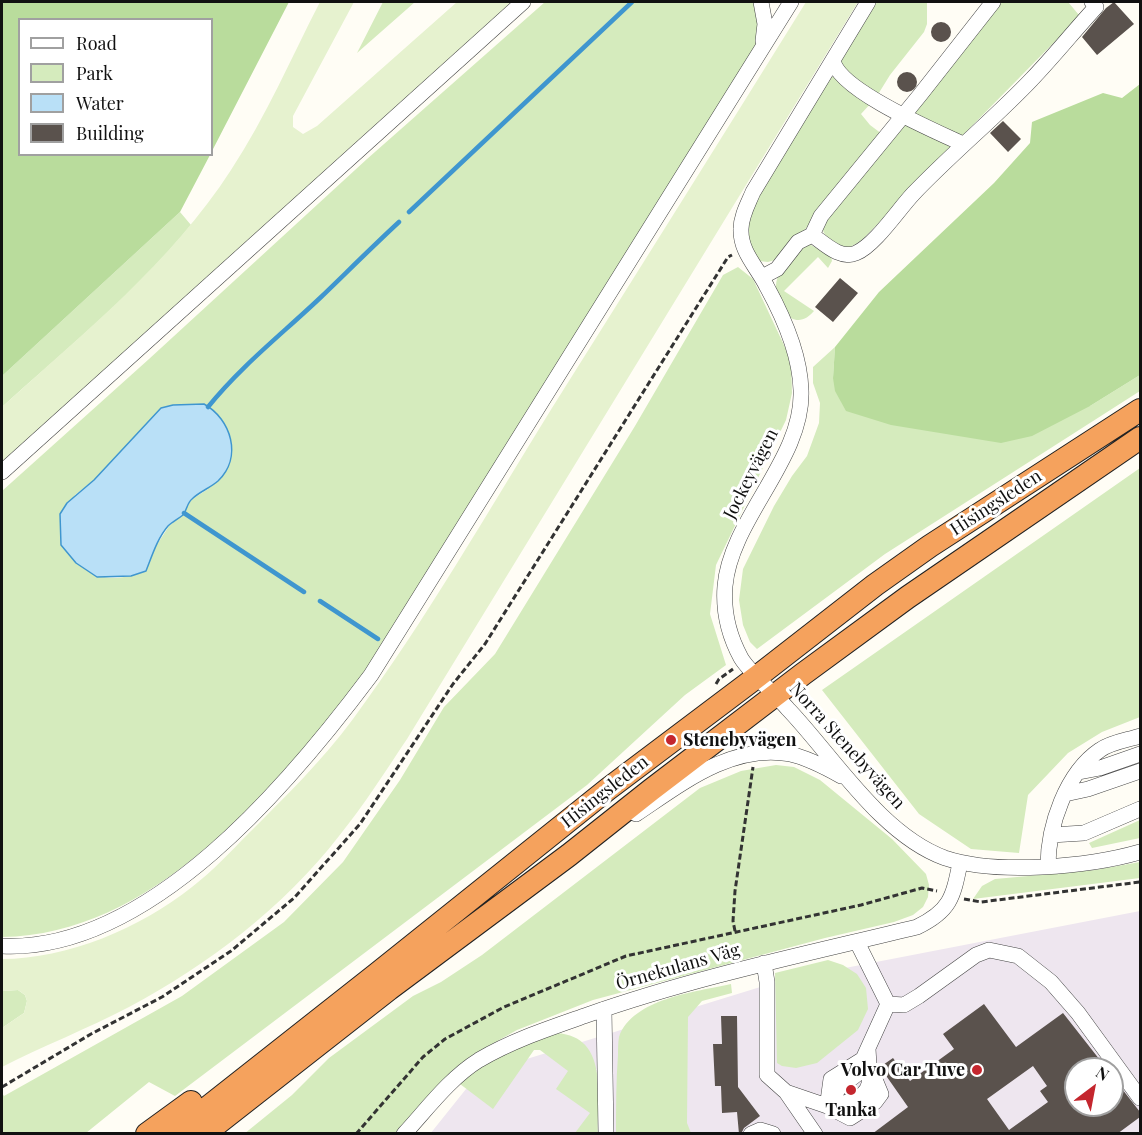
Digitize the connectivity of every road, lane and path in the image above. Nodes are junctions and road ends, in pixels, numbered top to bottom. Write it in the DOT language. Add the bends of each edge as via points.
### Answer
graph roads {
  1 [pos="523,2"];
  2 [pos="760,2"];
  3 [pos="791,2"];
  4 [pos="868,2"];
  5 [pos="993,2"];
  6 [pos="1092,2"];
  7 [pos="763,44"];
  8 [pos="833,60"];
  9 [pos="903,116"];
  10 [pos="963,144"];
  11 [pos="812,235"];
  12 [pos="743,247"];
  13 [pos="762,278"];
  14 [pos="1140,410"];
  15 [pos="1140,438"];
  16 [pos="2,472"];
  17 [pos="751,669"];
  18 [pos="775,696"];
  19 [pos="725,699"];
  20 [pos="1140,736"];
  21 [pos="1140,754"];
  22 [pos="751,755"];
  23 [pos="1140,771"];
  24 [pos="1079,772"];
  25 [pos="849,780"];
  26 [pos="1065,794"];
  27 [pos="1140,809"];
  28 [pos="603,829"];
  29 [pos="1051,835"];
  30 [pos="1140,852"];
  31 [pos="960,862"];
  32 [pos="1048,866"];
  33 [pos="735,931"];
  34 [pos="857,942"];
  35 [pos="2,946"];
  36 [pos="764,963"];
  37 [pos="383,981"];
  38 [pos="888,1004"];
  39 [pos="603,1009"];
  40 [pos="868,1049"];
  41 [pos="869,1065"];
  42 [pos="2,1087"];
  43 [pos="786,1092"];
  44 [pos="1140,1098"];
  45 [pos="827,1106"];
  46 [pos="147,1134"];
  47 [pos="174,1134"];
  48 [pos="204,1134"];
  49 [pos="225,1134"];
  50 [pos="405,1134"];
  51 [pos="606,1134"];
  52 [pos="751,1134"];
  53 [pos="773,1134"];
  54 [pos="815,1134"];
  1 -- 16 [label="street"];
  2 -- 7 [label="street" via="765,24"];
  3 -- 7 [label="street"];
  4 -- 8 [label="street"];
  5 -- 9 [label="street"];
  6 -- 10 [label="street" via="1096,7 1030,81"];
  7 -- 35 [label="street" via="371,675 295,771 187,873 129,912 62,940"];
  8 -- 9 [label="street" via="843,78"];
  8 -- 12 [label="street" via="753,192 744,211"];
  9 -- 10 [label="street"];
  9 -- 11 [label="street" via="821,216"];
  10 -- 11 [label="street" via="869,245 856,253 841,254"];
  11 -- 13 [label="street" via="798,243 777,269"];
  12 -- 13 [label="street, Jockeyvägen"];
  12 -- 42 [label="path" via="728,257 485,644 453,684 360,824 294,898 231,951 162,997"];
  13 -- 17 [label="street, Jockeyvägen" via="792,341 801,392 791,440 728,566 725,587 730,633"];
  14 -- 17 [label="highway, Hisingsleden" via="930,546"];
  15 -- 18 [label="highway, Hisingsleden" via="908,597"];
  17 -- 18 [label="street, Norra Stenebyvägen"];
  17 -- 19 [label="highway, Hisingsleden"];
  17 -- 19 [label="path" via="726,673 716,683"];
  18 -- 25 [label="street, Norra Stenebyvägen"];
  18 -- 28 [label="highway, Hisingsleden"];
  19 -- 37 [label="highway, Hisingsleden" via="608,789"];
  20 -- 24 [label="street" via="1102,748"];
  21 -- 24 [label="street"];
  22 -- 25 [label="street" via="790,754 818,763"];
  22 -- 28 [label="street" via="710,767 632,817"];
  22 -- 33 [label="path" via="749,801 735,891"];
  23 -- 26 [label="street"];
  24 -- 26 [label="street"];
  25 -- 31 [label="street, Norra Stenebyvägen" via="902,834 933,853"];
  26 -- 29 [label="street"];
  27 -- 29 [label="street" via="1084,833"];
  28 -- 37 [label="highway, Hisingsleden"];
  29 -- 32 [label="street"];
  30 -- 32 [label="street, Norra Stenebyvägen"];
  31 -- 32 [label="street, Norra Stenebyvägen" via="1009,868"];
  31 -- 34 [label="street, Örnekulans Väg" via="952,895 937,917 916,927"];
  34 -- 36 [label="street, Örnekulans Väg"];
  34 -- 38 [label="street"];
  36 -- 39 [label="street, Örnekulans Väg"];
  36 -- 43 [label="street, Örnekulans Väg" via="767,1076"];
  37 -- 46 [label="highway" via="311,1011"];
  37 -- 47 [label="highway, Hisingsleden"];
  37 -- 48 [label="highway, Hisingsleden"];
  37 -- 49 [label="highway" via="274,1092"];
  38 -- 40 [label="street"];
  38 -- 44 [label="street" via="904,1005 989,950 1018,956 1051,982 1072,1006"];
  39 -- 50 [label="street, Örnekulans Väg" via="519,1039 477,1061"];
  39 -- 51 [label="street, Örnekulans Väg"];
  40 -- 41 [label="street, Örnekulans Väg"];
  40 -- 45 [label="street" via="863,1059 831,1078"];
  41 -- 45 [label="street" via="839,1088"];
  41 -- 45 [label="street, Örnekulans Väg" via="881,1094 875,1102 850,1118"];
  43 -- 45 [label="street, Örnekulans Väg"];
  43 -- 54 [label="street"];
  52 -- 53 [label="street" via="760,1130"];
}
